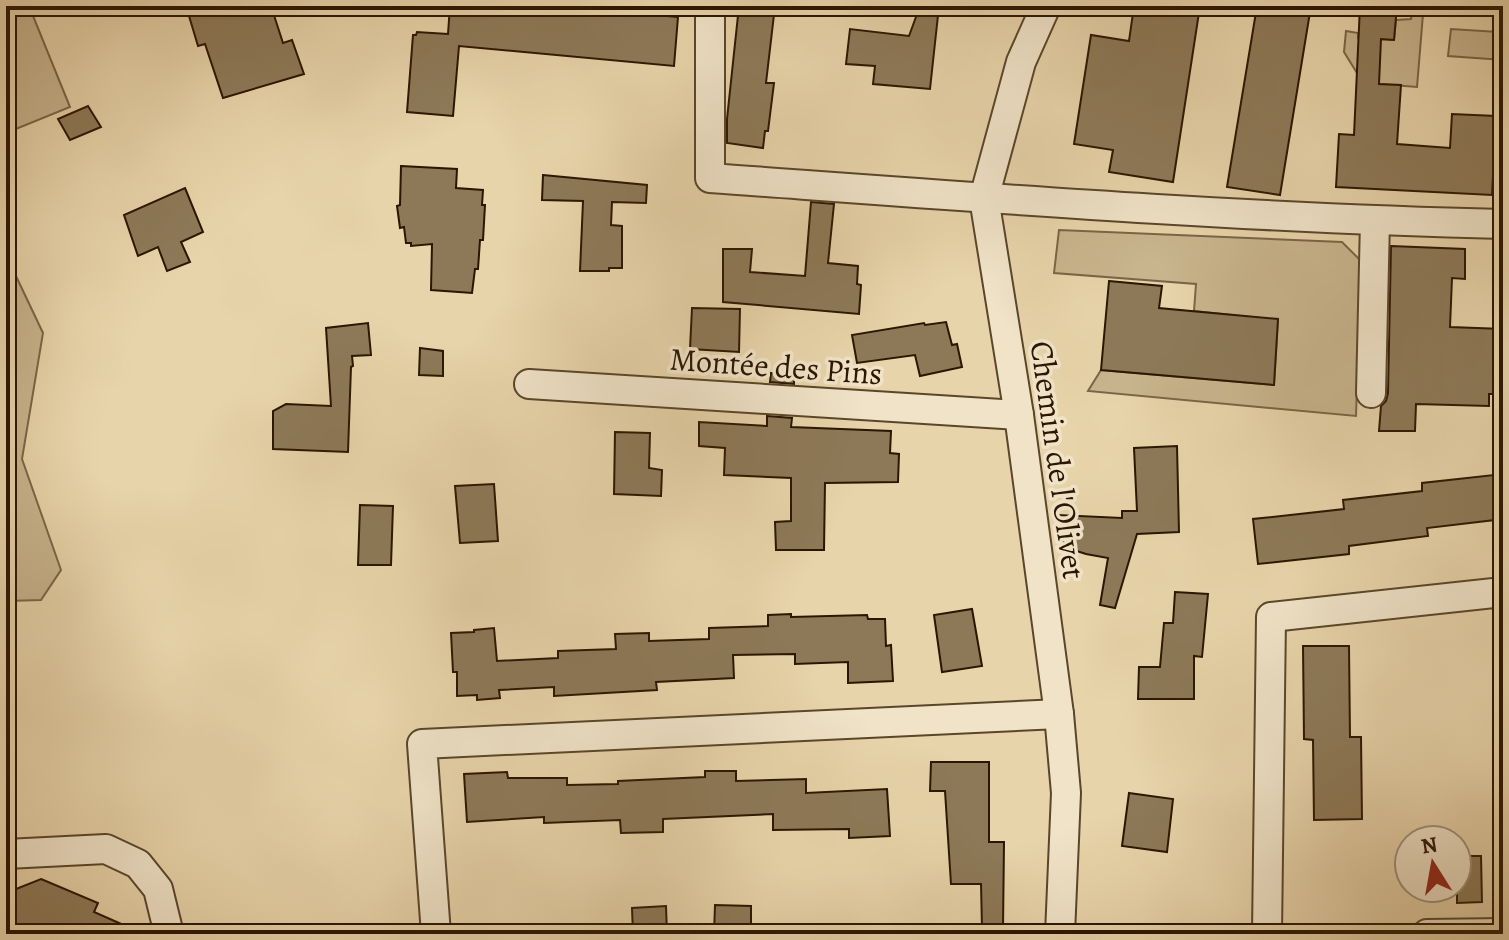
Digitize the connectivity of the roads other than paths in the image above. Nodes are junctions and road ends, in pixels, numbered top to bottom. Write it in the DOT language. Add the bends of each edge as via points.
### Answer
graph roads {
  1 [pos="710,6"];
  2 [pos="1046,6"];
  3 [pos="984,198"];
  4 [pos="1375,221"];
  5 [pos="1503,224"];
  6 [pos="529,384"];
  7 [pos="1371,393"];
  8 [pos="1019,415"];
  9 [pos="1503,592"];
  10 [pos="1059,714"];
  11 [pos="6,854"];
  12 [pos="1503,933"];
  13 [pos="169,934"];
  14 [pos="436,934"];
  15 [pos="1060,934"];
  16 [pos="1267,934"];
  17 [pos="1427,934"];
  1 -- 3 [label="street" via="710,178"];
  2 -- 3 [label="street, Chemin de l'Olivet" via="1021,62"];
  3 -- 4 [label="street"];
  3 -- 8 [label="street, Chemin de l'Olivet"];
  4 -- 5 [label="street"];
  4 -- 7 [label="street"];
  6 -- 8 [label="street, Montée des Pins"];
  8 -- 10 [label="street, Chemin de l'Olivet"];
  9 -- 16 [label="street" via="1271,617"];
  10 -- 14 [label="street" via="422,744"];
  10 -- 15 [label="street, Chemin de l'Olivet" via="1066,793"];
  11 -- 13 [label="street" via="106,849 138,864 158,889"];
  12 -- 17 [label="street"];
}
